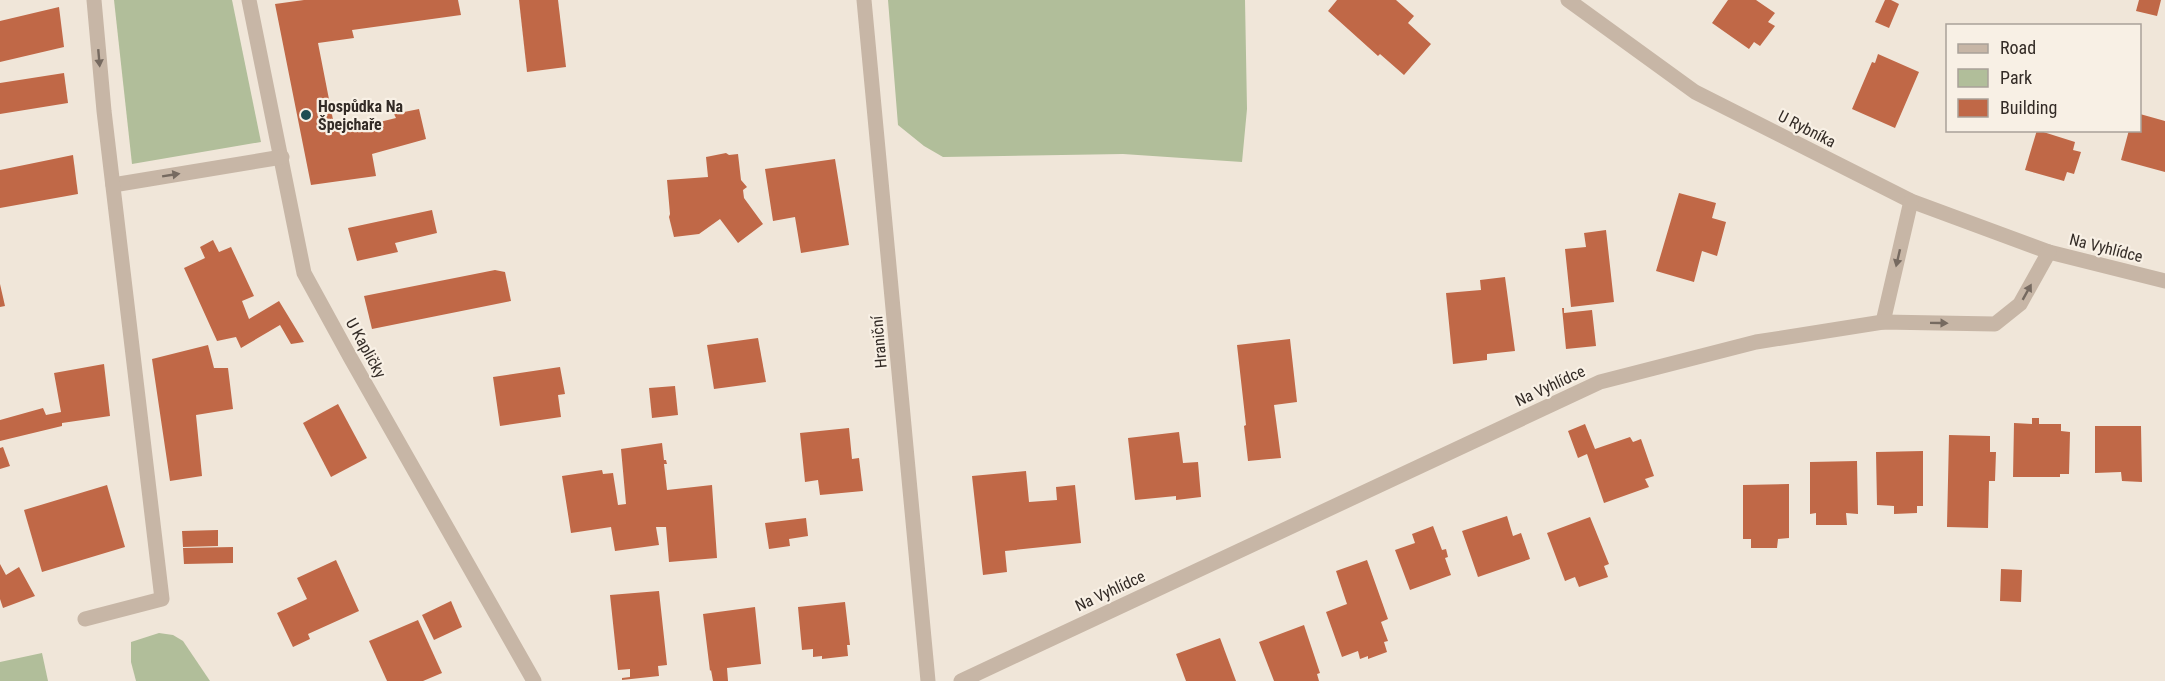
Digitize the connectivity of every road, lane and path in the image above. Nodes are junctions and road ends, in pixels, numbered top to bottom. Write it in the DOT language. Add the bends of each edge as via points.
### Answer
graph roads {
  1 [pos="94,0"];
  2 [pos="249,0"];
  3 [pos="864,0"];
  4 [pos="1568,0"];
  5 [pos="282,157"];
  6 [pos="113,185"];
  7 [pos="1911,201"];
  8 [pos="2049,252"];
  9 [pos="2165,281"];
  10 [pos="1883,322"];
  11 [pos="85,619"];
  12 [pos="534,681"];
  13 [pos="928,681"];
  14 [pos="961,681"];
  1 -- 6 [label="street, one-way"];
  2 -- 5 [label="street, U Kapličky"];
  3 -- 13 [label="street, Hraniční"];
  4 -- 7 [label="street, U Rybníka" via="1695,92"];
  6 -- 5 [label="street, one-way"];
  5 -- 12 [label="street, U Kapličky" via="304,273"];
  6 -- 11 [label="street" via="162,599"];
  7 -- 8 [label="street, U Rybníka"];
  7 -- 10 [label="street, one-way"];
  8 -- 9 [label="street, Na Vyhlídce"];
  10 -- 8 [label="street, Na Vyhlídce, one-way" via="1995,324 2020,304"];
  10 -- 14 [label="street, Na Vyhlídce" via="1756,342 1600,382"];
}
